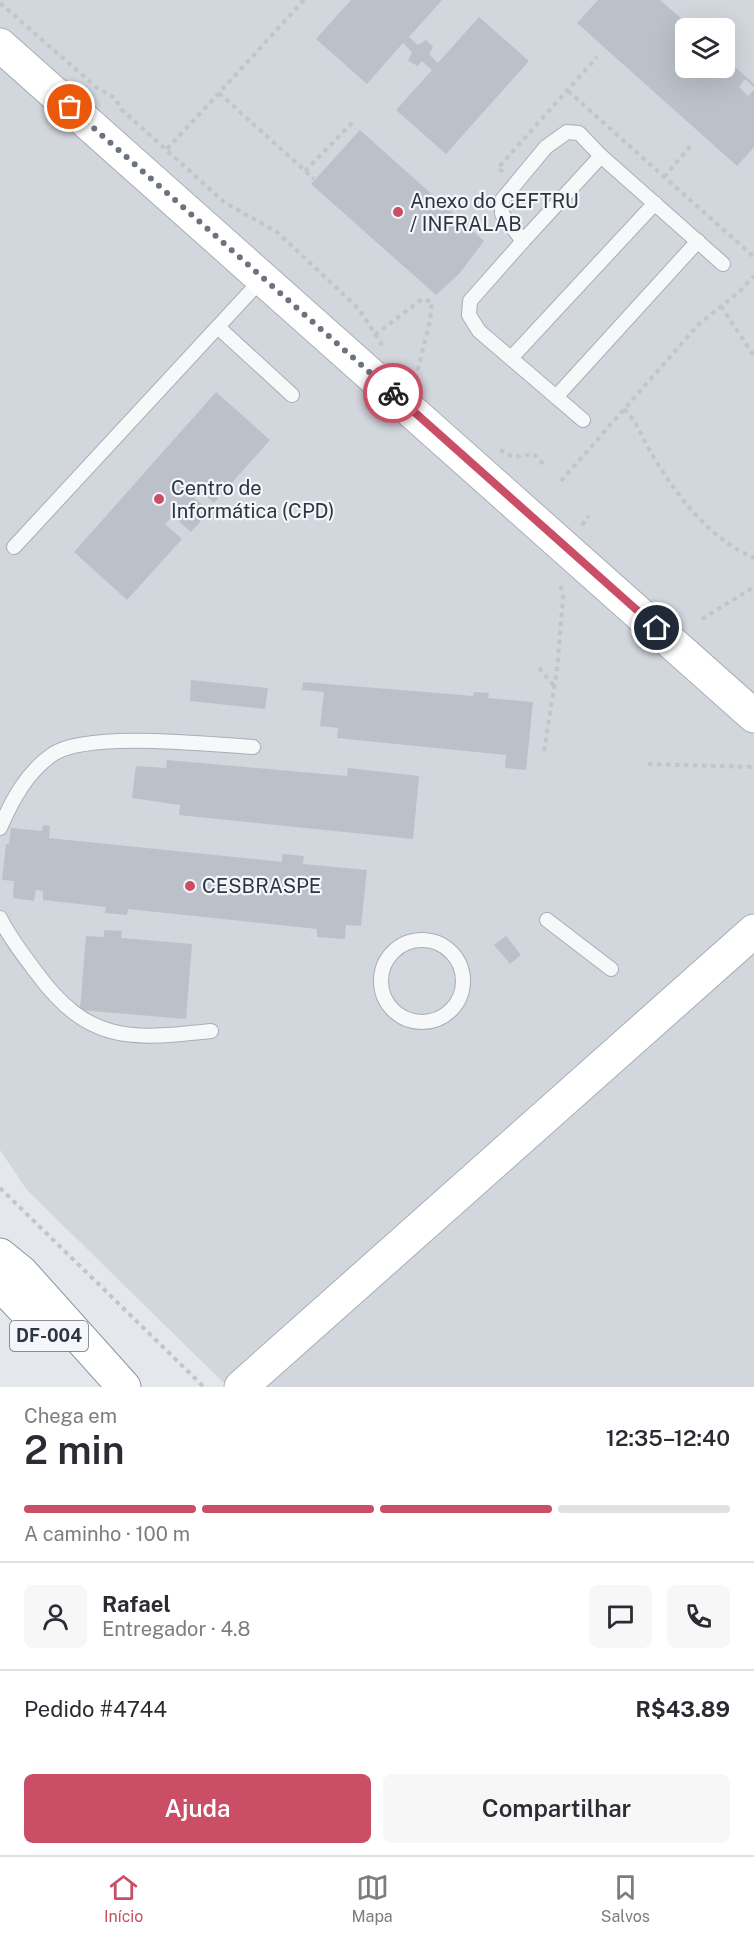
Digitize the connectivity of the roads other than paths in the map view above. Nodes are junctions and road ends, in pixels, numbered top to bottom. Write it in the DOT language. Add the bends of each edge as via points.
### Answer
graph roads {
  1 [pos="0,45"];
  2 [pos="602,156"];
  3 [pos="655,203"];
  4 [pos="523,241"];
  5 [pos="698,241"];
  6 [pos="723,264"];
  7 [pos="263,278"];
  8 [pos="219,328"];
  9 [pos="512,357"];
  10 [pos="292,395"];
  11 [pos="556,398"];
  12 [pos="583,420"];
  13 [pos="14,547"];
  14 [pos="754,716"];
  15 [pos="253,747"];
  16 [pos="0,828"];
  17 [pos="0,918"];
  18 [pos="547,920"];
  19 [pos="750,937"];
  20 [pos="431,941"];
  21 [pos="611,969"];
  22 [pos="211,1031"];
  23 [pos="0,1255"];
  24 [pos="0,1284"];
  25 [pos="97,1387"];
  26 [pos="124,1387"];
  27 [pos="241,1387"];
  1 -- 7 [label="main road"];
  2 -- 3 [label="lane"];
  2 -- 4 [label="lane"];
  2 -- 4 [label="lane" via="579,133 567,132 546,147 502,200 502,214"];
  3 -- 5 [label="lane"];
  3 -- 9 [label="lane"];
  4 -- 9 [label="lane" via="470,301 469,315 479,331"];
  5 -- 6 [label="lane"];
  5 -- 11 [label="lane"];
  7 -- 8 [label="lane"];
  7 -- 14 [label="main road"];
  8 -- 10 [label="lane"];
  8 -- 13 [label="lane"];
  9 -- 11 [label="lane"];
  11 -- 12 [label="lane"];
  15 -- 16 [label="lane" via="163,741 78,744 53,754 27,778"];
  17 -- 22 [label="lane" via="52,994 87,1023 117,1034 155,1037"];
  18 -- 21 [label="lane"];
  19 -- 27 [label="main road"];
  20 -- 20 [label="lane" via="404,944 385,963 381,976 387,1002 395,1013 421,1022 434,1020 455,1005 461,993 460,966 443,946"];
  23 -- 26 [label="main road" via="21,1272"];
  24 -- 25 [label="main road, DF-004"];
}
